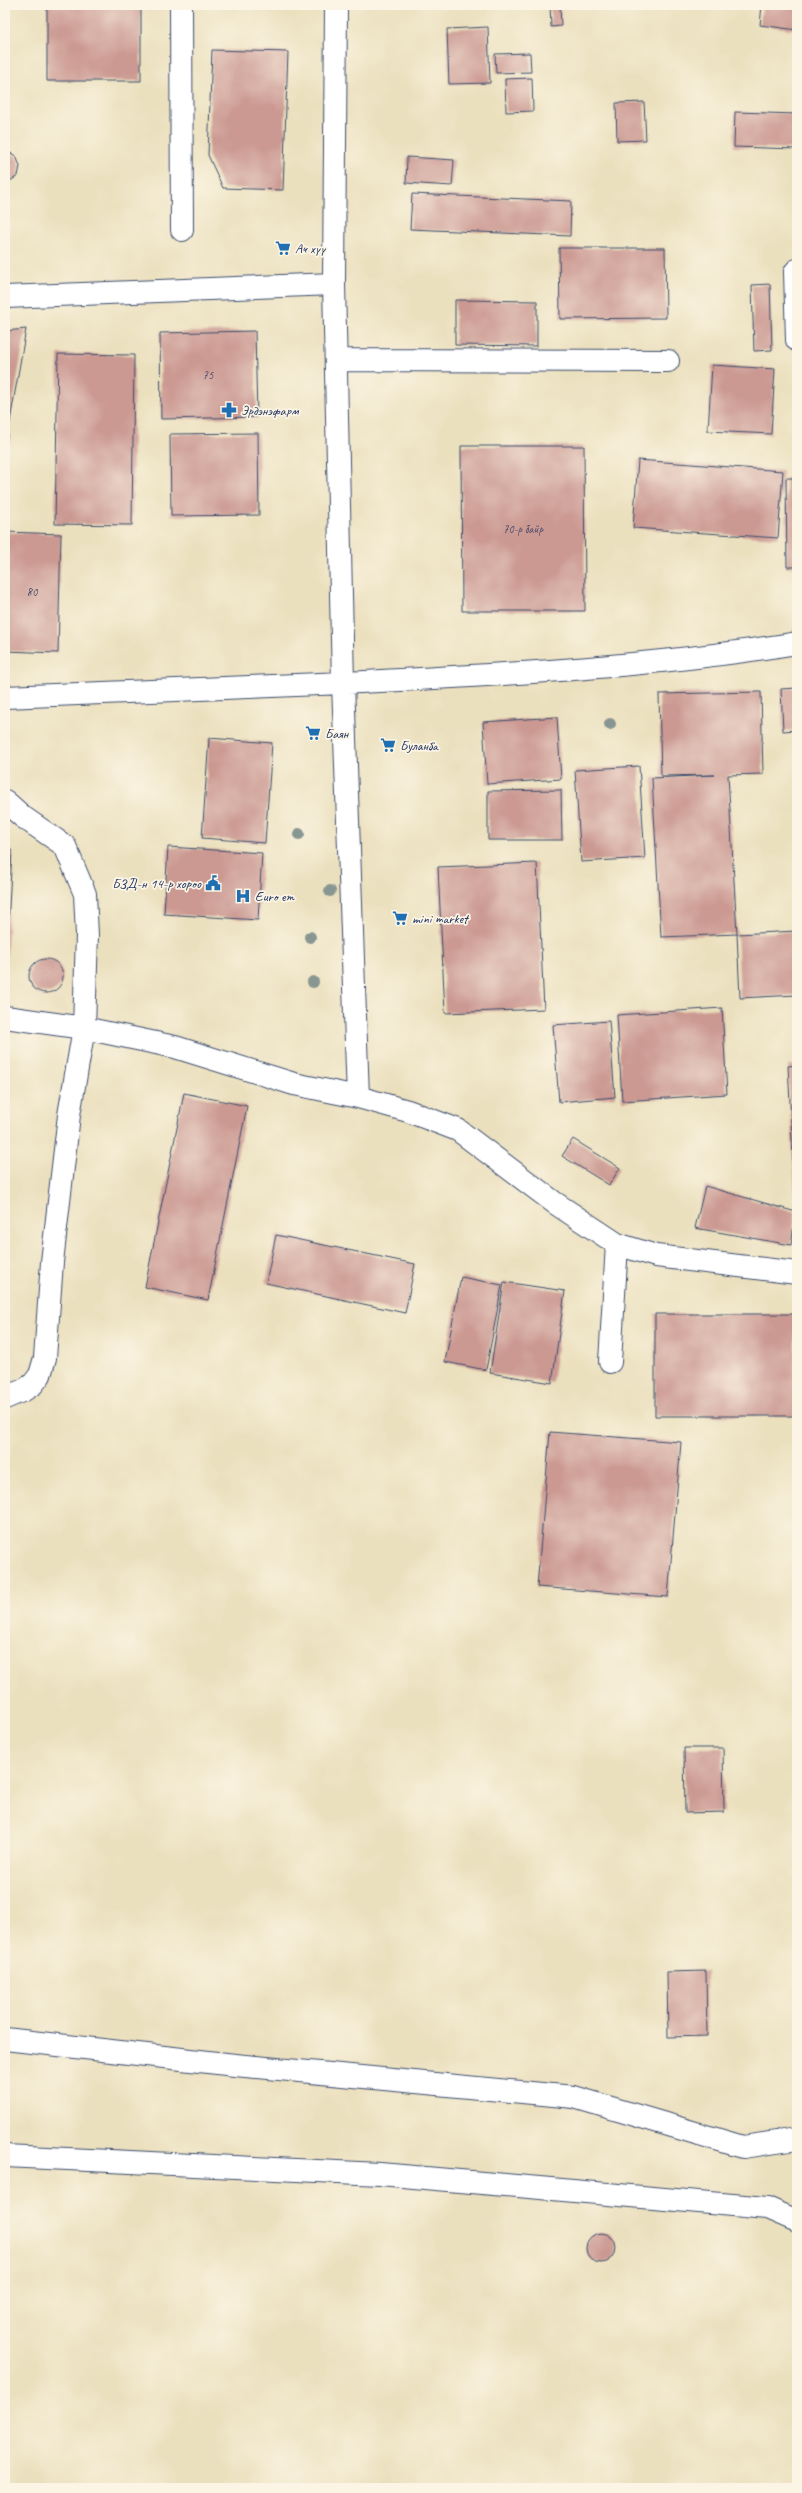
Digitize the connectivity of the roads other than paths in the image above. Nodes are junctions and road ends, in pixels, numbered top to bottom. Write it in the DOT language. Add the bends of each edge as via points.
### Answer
graph roads {
  1 [pos="181,5"];
  2 [pos="336,5"];
  3 [pos="182,230"];
  4 [pos="797,270"];
  5 [pos="334,284"];
  6 [pos="5,297"];
  7 [pos="797,340"];
  8 [pos="337,360"];
  9 [pos="668,361"];
  10 [pos="797,643"];
  11 [pos="343,683"];
  12 [pos="5,697"];
  13 [pos="5,801"];
  14 [pos="5,1017"];
  15 [pos="84,1028"];
  16 [pos="358,1097"];
  17 [pos="617,1244"];
  18 [pos="797,1272"];
  19 [pos="610,1362"];
  20 [pos="5,1398"];
  21 [pos="5,2039"];
  22 [pos="797,2139"];
  23 [pos="5,2156"];
  24 [pos="797,2221"];
  1 -- 3 [label="street"];
  2 -- 5 [label="street"];
  4 -- 7 [label="street"];
  5 -- 6 [label="street"];
  5 -- 8 [label="street"];
  8 -- 9 [label="street"];
  8 -- 11 [label="street"];
  10 -- 11 [label="street" via="629,664"];
  11 -- 12 [label="street"];
  11 -- 16 [label="street"];
  13 -- 15 [label="street" via="65,846 84,894 87,935"];
  14 -- 15 [label="street"];
  15 -- 16 [label="street" via="175,1047 294,1084"];
  15 -- 20 [label="street" via="69,1115 52,1262 46,1358 40,1375 33,1384"];
  16 -- 17 [label="street" via="408,1111 458,1130 555,1203"];
  17 -- 18 [label="street" via="656,1256"];
  17 -- 19 [label="street"];
  21 -- 22 [label="street" via="235,2065 574,2097 743,2147"];
  23 -- 24 [label="street" via="380,2174 768,2208"];
}
